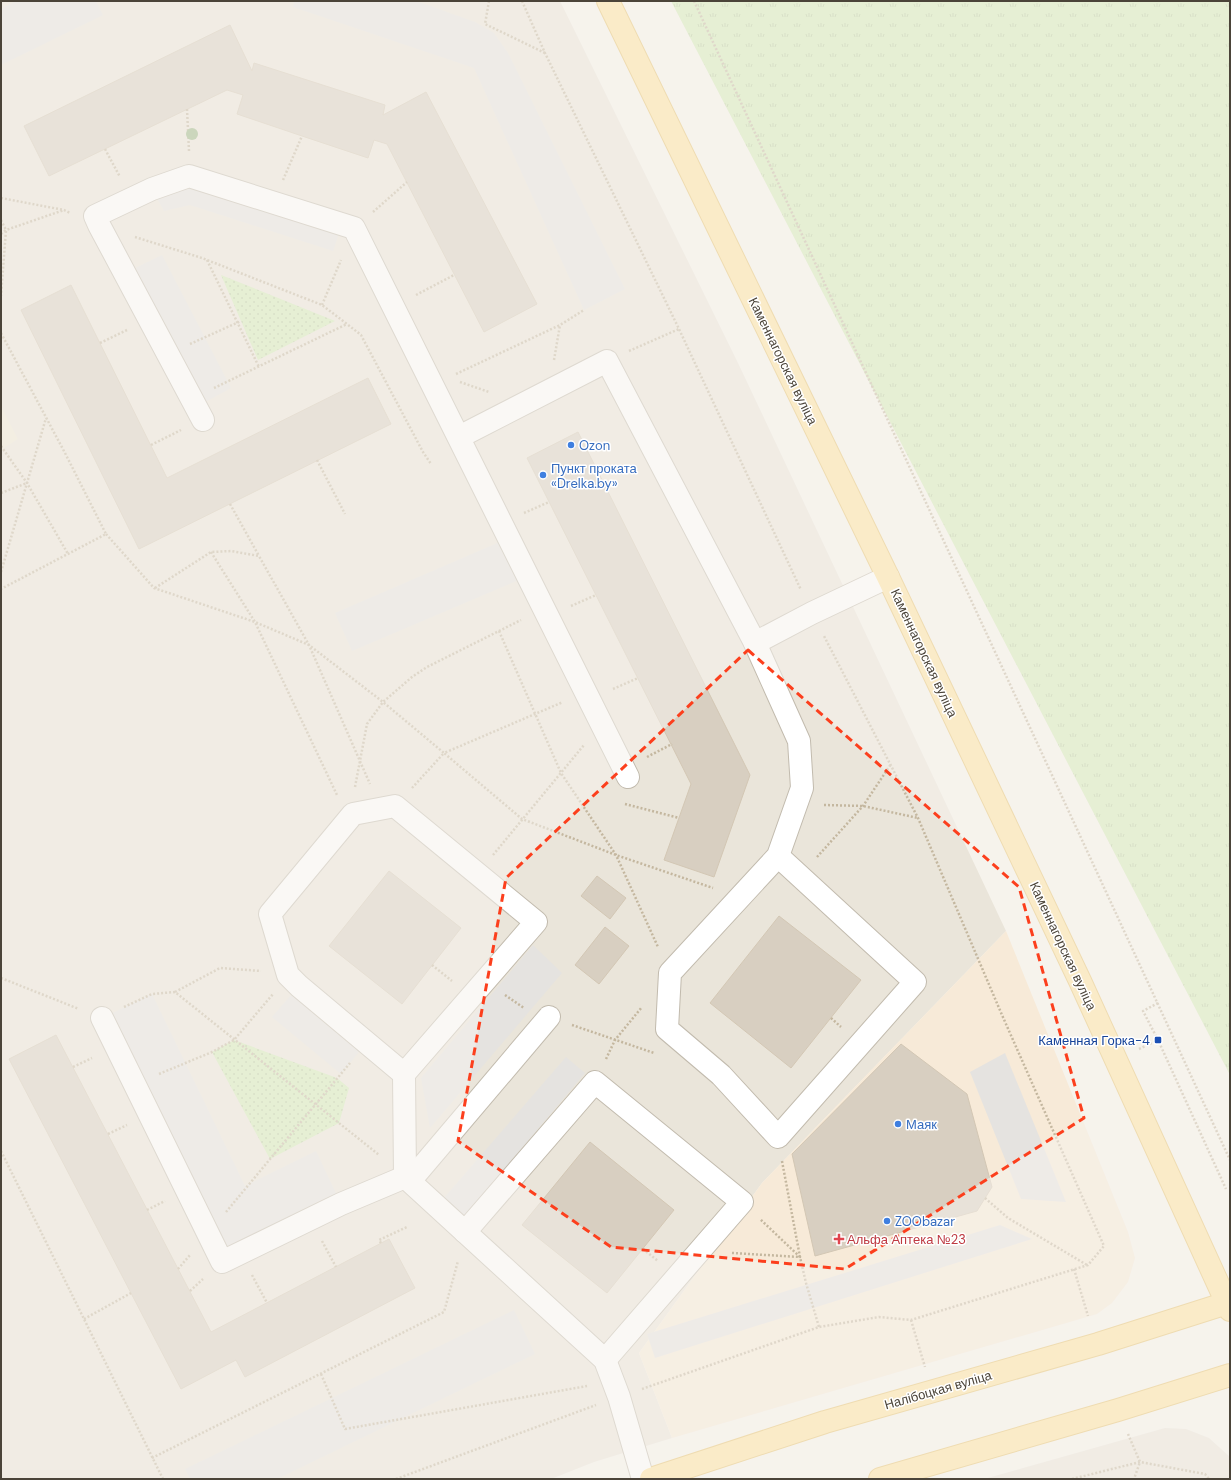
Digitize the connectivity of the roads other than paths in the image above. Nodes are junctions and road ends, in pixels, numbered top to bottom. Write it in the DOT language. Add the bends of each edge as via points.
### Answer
graph roads {
  1 [pos="608,1"];
  2 [pos="203,420"];
  3 [pos="459,437"];
  4 [pos="888,578"];
  5 [pos="755,643"];
  6 [pos="628,777"];
  7 [pos="778,856"];
  8 [pos="549,1017"];
  9 [pos="102,1018"];
  10 [pos="404,1074"];
  11 [pos="408,1179"];
  12 [pos="466,1232"];
  13 [pos="1229,1305"];
  14 [pos="606,1360"];
  15 [pos="1230,1375"];
  16 [pos="643,1479"];
  17 [pos="651,1479"];
  18 [pos="880,1479"];
  1 -- 4 [label="main road, Каменнагорская вуліца"];
  2 -- 3 [label="lane" via="95,216 152,189 190,176 354,228"];
  3 -- 5 [label="lane" via="607,361"];
  3 -- 6 [label="lane"];
  4 -- 5 [label="lane"];
  4 -- 13 [label="main road, Каменнагорская вуліца" via="1080,981"];
  5 -- 7 [label="lane" via="799,741 802,788"];
  7 -- 7 [label="lane" via="670,973 667,1029 721,1075 778,1137 915,982"];
  8 -- 11 [label="lane"];
  9 -- 11 [label="lane" via="222,1262 341,1204"];
  10 -- 10 [label="lane" via="536,922 478,874 388,807 353,814 270,914 288,975"];
  10 -- 11 [label="lane"];
  11 -- 12 [label="lane"];
  12 -- 14 [label="lane"];
  12 -- 14 [label="lane" via="595,1082 742,1202"];
  13 -- 17 [label="main road, Налібоцкая вуліца" via="824,1422"];
  14 -- 16 [label="lane"];
  15 -- 18 [label="main road"];
}
